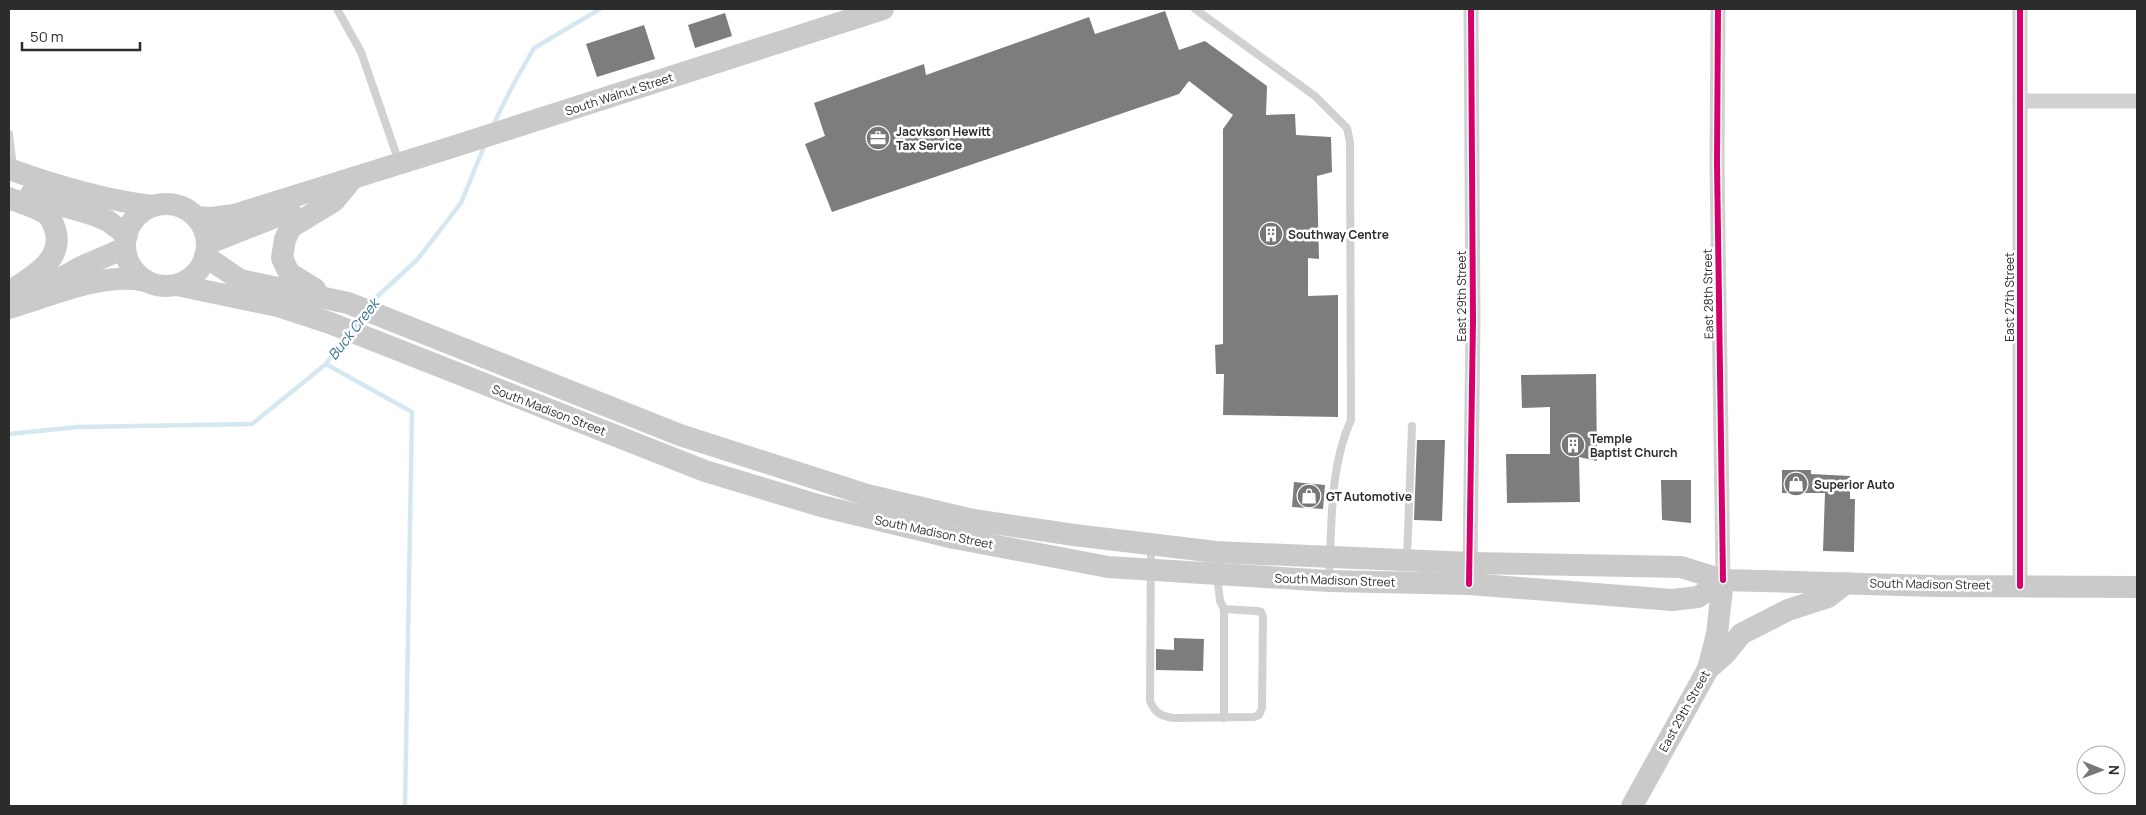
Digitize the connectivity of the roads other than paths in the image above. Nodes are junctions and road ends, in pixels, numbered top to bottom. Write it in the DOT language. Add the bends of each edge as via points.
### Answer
graph roads {
  1 [pos="337,9"];
  2 [pos="883,9"];
  3 [pos="1194,9"];
  4 [pos="1470,9"];
  5 [pos="1718,9"];
  6 [pos="2020,9"];
  7 [pos="2137,100"];
  8 [pos="2020,101"];
  9 [pos="9,134"];
  10 [pos="400,164"];
  11 [pos="10,175"];
  12 [pos="354,178"];
  13 [pos="9,198"];
  14 [pos="153,206"];
  15 [pos="196,217"];
  16 [pos="126,241"];
  17 [pos="206,250"];
  18 [pos="146,281"];
  19 [pos="177,285"];
  20 [pos="9,292"];
  21 [pos="9,307"];
  22 [pos="359,307"];
  23 [pos="1412,426"];
  24 [pos="1151,544"];
  25 [pos="1330,557"];
  26 [pos="1150,570"];
  27 [pos="1407,571"];
  28 [pos="1470,573"];
  29 [pos="1217,574"];
  30 [pos="1723,580"];
  31 [pos="1328,582"];
  32 [pos="1846,582"];
  33 [pos="2020,586"];
  34 [pos="2137,587"];
  35 [pos="1224,609"];
  36 [pos="1708,669"];
  37 [pos="1224,718"];
  38 [pos="1632,806"];
  1 -- 10 [label="lane" via="362,52"];
  2 -- 10 [label="main road, South Walnut Street"];
  3 -- 25 [label="lane" via="1315,96 1347,128 1350,142 1351,420 1342,439 1335,475"];
  4 -- 28 [label="street, East 29th Street"];
  5 -- 30 [label="street, East 28th Street"];
  6 -- 8 [label="street, East 27th Street"];
  7 -- 8 [label="street"];
  8 -- 33 [label="street, East 27th Street"];
  9 -- 11 [label="lane"];
  10 -- 12 [label="main road, South Walnut Street"];
  11 -- 14 [label="main road" via="125,203"];
  11 -- 16 [label="main road" via="60,206 108,221"];
  12 -- 15 [label="main road, South Walnut Street" via="234,215"];
  12 -- 17 [label="main road, South Walnut Street"];
  12 -- 22 [label="main road" via="334,201 290,227 282,258 289,273 306,284"];
  13 -- 20 [label="main road" via="46,213 57,236 54,254 48,263"];
  14 -- 15 [label="main road" via="176,205"];
  14 -- 16 [label="main road" via="132,222"];
  15 -- 17 [label="main road" via="202,225"];
  16 -- 18 [label="main road" via="128,261"];
  16 -- 21 [label="main road"];
  17 -- 19 [label="main road" via="195,274"];
  17 -- 22 [label="main road, South Madison Street" via="240,280"];
  18 -- 19 [label="main road" via="156,285"];
  18 -- 21 [label="main road" via="129,277 105,279"];
  19 -- 26 [label="main road, South Madison Street" via="278,306 705,471 821,506 954,538 1100,566"];
  22 -- 24 [label="main road, South Madison Street" via="680,435 867,495 973,520"];
  23 -- 27 [label="lane"];
  24 -- 25 [label="main road, South Madison Street" via="1216,552"];
  24 -- 26 [label="lane"];
  25 -- 27 [label="main road, South Madison Street"];
  25 -- 31 [label="lane"];
  26 -- 29 [label="main road, South Madison Street"];
  26 -- 37 [label="lane" via="1149,665 1153,709 1162,716 1173,718"];
  27 -- 28 [label="main road, South Madison Street"];
  27 -- 31 [label="main road, South Madison Street"];
  28 -- 30 [label="main road, South Madison Street" via="1681,567"];
  28 -- 30 [label="main road, South Madison Street" via="1672,600 1698,597"];
  29 -- 31 [label="main road, South Madison Street"];
  29 -- 35 [label="lane"];
  30 -- 32 [label="main road, South Madison Street"];
  30 -- 36 [label="main road, East 29th Street" via="1717,634"];
  32 -- 33 [label="main road, South Madison Street"];
  32 -- 36 [label="main road" via="1828,597 1788,610 1741,634"];
  33 -- 34 [label="main road, South Madison Street"];
  35 -- 37 [label="lane"];
  35 -- 37 [label="lane" via="1257,610 1263,618 1262,708 1254,718"];
  36 -- 38 [label="main road, East 29th Street"];
}
